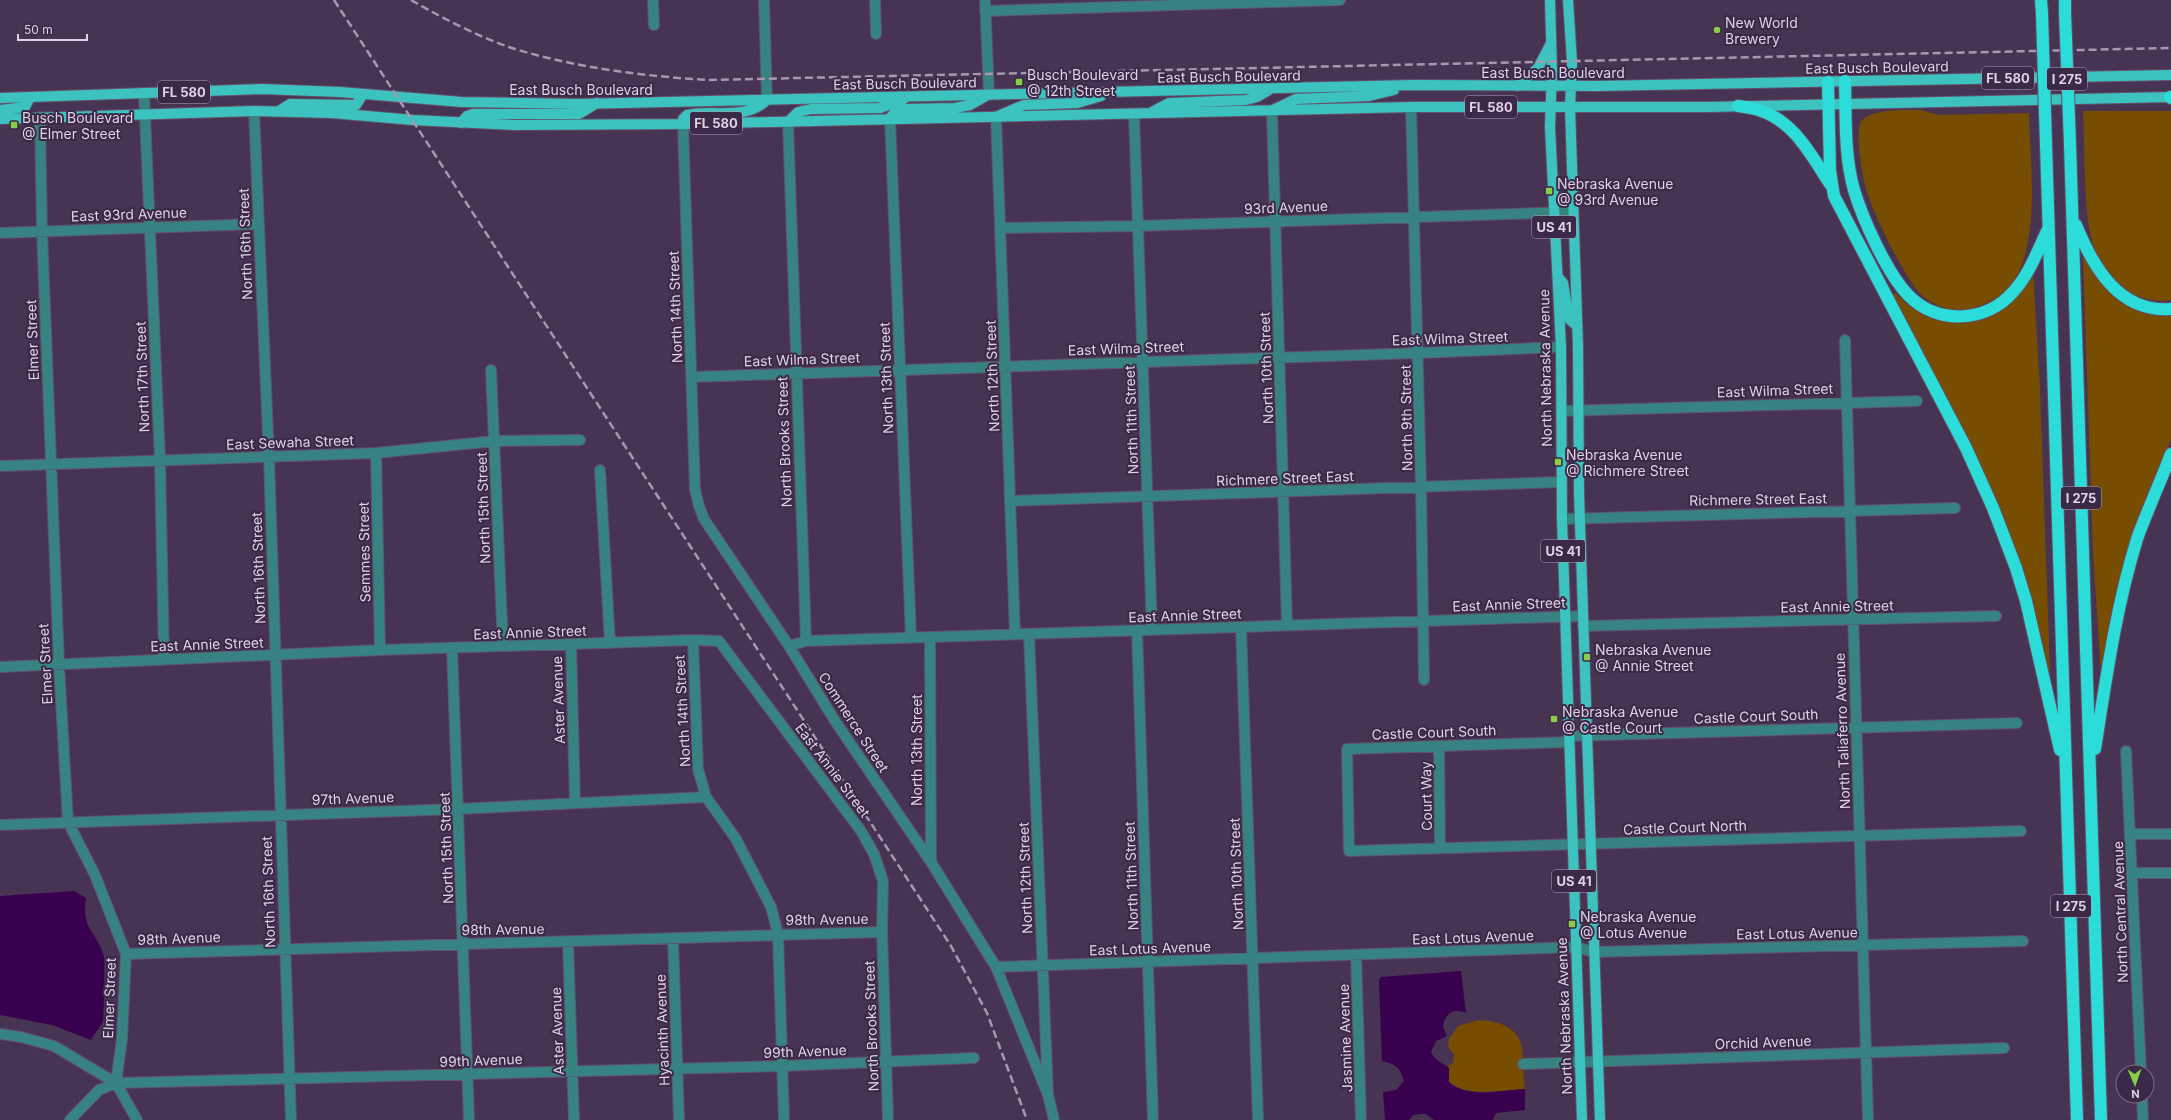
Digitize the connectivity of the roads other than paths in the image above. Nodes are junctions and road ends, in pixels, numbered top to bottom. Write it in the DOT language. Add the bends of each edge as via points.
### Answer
graph roads {
  1 [pos="652,0"];
  2 [pos="764,0"];
  3 [pos="875,0"];
  4 [pos="985,0"];
  5 [pos="1340,0"];
  6 [pos="1550,0"];
  7 [pos="1568,0"];
  8 [pos="2041,0"];
  9 [pos="2065,0"];
  10 [pos="1172,3"];
  11 [pos="985,11"];
  12 [pos="654,25"];
  13 [pos="876,34"];
  14 [pos="1552,42"];
  15 [pos="2171,75"];
  16 [pos="1845,81"];
  17 [pos="1828,82"];
  18 [pos="1413,86"];
  19 [pos="1517,86"];
  20 [pos="1552,86"];
  21 [pos="1571,86"];
  22 [pos="1270,89"];
  23 [pos="144,93"];
  24 [pos="1112,93"];
  25 [pos="363,94"];
  26 [pos="989,95"];
  27 [pos="910,96"];
  28 [pos="0,98"];
  29 [pos="30,98"];
  30 [pos="2171,98"];
  31 [pos="766,100"];
  32 [pos="597,103"];
  33 [pos="1829,104"];
  34 [pos="1846,104"];
  35 [pos="1738,106"];
  36 [pos="1411,107"];
  37 [pos="1550,107"];
  38 [pos="1570,107"];
  39 [pos="0,110"];
  40 [pos="254,111"];
  41 [pos="279,111"];
  42 [pos="1272,111"];
  43 [pos="1148,113"];
  44 [pos="145,114"];
  45 [pos="1134,114"];
  46 [pos="996,116"];
  47 [pos="40,117"];
  48 [pos="890,118"];
  49 [pos="0,119"];
  50 [pos="788,122"];
  51 [pos="462,123"];
  52 [pos="683,124"];
  53 [pos="1832,186"];
  54 [pos="1573,212"];
  55 [pos="1553,213"];
  56 [pos="1414,217"];
  57 [pos="2073,218"];
  58 [pos="1275,221"];
  59 [pos="258,224"];
  60 [pos="1137,226"];
  61 [pos="150,228"];
  62 [pos="1000,228"];
  63 [pos="2048,229"];
  64 [pos="42,231"];
  65 [pos="0,233"];
  66 [pos="1557,275"];
  67 [pos="2171,309"];
  68 [pos="1577,326"];
  69 [pos="1844,340"];
  70 [pos="1561,347"];
  71 [pos="1418,353"];
  72 [pos="1280,357"];
  73 [pos="1143,362"];
  74 [pos="1005,366"];
  75 [pos="491,370"];
  76 [pos="899,370"];
  77 [pos="796,373"];
  78 [pos="692,377"];
  79 [pos="1917,401"];
  80 [pos="1846,402"];
  81 [pos="1578,410"];
  82 [pos="1562,411"];
  83 [pos="580,440"];
  84 [pos="495,441"];
  85 [pos="376,453"];
  86 [pos="2171,454"];
  87 [pos="269,458"];
  88 [pos="160,460"];
  89 [pos="51,465"];
  90 [pos="0,466"];
  91 [pos="600,470"];
  92 [pos="1561,482"];
  93 [pos="1421,488"];
  94 [pos="696,490"];
  95 [pos="1284,492"];
  96 [pos="1147,496"];
  97 [pos="1010,501"];
  98 [pos="1955,508"];
  99 [pos="1850,511"];
  100 [pos="1580,518"];
  101 [pos="1562,519"];
  102 [pos="1565,616"];
  103 [pos="1583,616"];
  104 [pos="1996,616"];
  105 [pos="1852,620"];
  106 [pos="1424,621"];
  107 [pos="1287,625"];
  108 [pos="1584,626"];
  109 [pos="1241,627"];
  110 [pos="1137,630"];
  111 [pos="1152,630"];
  112 [pos="1015,634"];
  113 [pos="1029,634"];
  114 [pos="930,637"];
  115 [pos="911,638"];
  116 [pos="693,640"];
  117 [pos="806,641"];
  118 [pos="610,643"];
  119 [pos="571,645"];
  120 [pos="503,646"];
  121 [pos="789,646"];
  122 [pos="452,648"];
  123 [pos="380,650"];
  124 [pos="274,656"];
  125 [pos="164,659"];
  126 [pos="59,665"];
  127 [pos="0,667"];
  128 [pos="1424,680"];
  129 [pos="2017,723"];
  130 [pos="1856,728"];
  131 [pos="1588,735"];
  132 [pos="1569,739"];
  133 [pos="1439,746"];
  134 [pos="2126,751"];
  135 [pos="2066,775"];
  136 [pos="2090,777"];
  137 [pos="706,797"];
  138 [pos="575,802"];
  139 [pos="458,809"];
  140 [pos="280,815"];
  141 [pos="68,822"];
  142 [pos="0,824"];
  143 [pos="2021,831"];
  144 [pos="2130,834"];
  145 [pos="2171,834"];
  146 [pos="1860,836"];
  147 [pos="1572,844"];
  148 [pos="1591,844"];
  149 [pos="1440,847"];
  150 [pos="1349,851"];
  151 [pos="931,862"];
  152 [pos="2132,873"];
  153 [pos="2171,873"];
  154 [pos="882,932"];
  155 [pos="778,934"];
  156 [pos="673,939"];
  157 [pos="2023,941"];
  158 [pos="568,942"];
  159 [pos="464,944"];
  160 [pos="1863,945"];
  161 [pos="1576,947"];
  162 [pos="284,949"];
  163 [pos="1594,952"];
  164 [pos="126,954"];
  165 [pos="1356,955"];
  166 [pos="1253,959"];
  167 [pos="1148,962"];
  168 [pos="1043,966"];
  169 [pos="996,967"];
  170 [pos="0,1034"];
  171 [pos="2004,1048"];
  172 [pos="1866,1053"];
  173 [pos="974,1058"];
  174 [pos="886,1062"];
  175 [pos="1580,1062"];
  176 [pos="1598,1062"];
  177 [pos="1523,1064"];
  178 [pos="2140,1064"];
  179 [pos="782,1066"];
  180 [pos="677,1068"];
  181 [pos="573,1071"];
  182 [pos="467,1074"];
  183 [pos="289,1080"];
  184 [pos="116,1083"];
  185 [pos="1048,1095"];
  186 [pos="2142,1104"];
  187 [pos="70,1120"];
  188 [pos="137,1120"];
  189 [pos="291,1120"];
  190 [pos="469,1120"];
  191 [pos="574,1120"];
  192 [pos="679,1120"];
  193 [pos="784,1120"];
  194 [pos="888,1120"];
  195 [pos="1054,1120"];
  196 [pos="1153,1120"];
  197 [pos="1258,1120"];
  198 [pos="1361,1120"];
  199 [pos="1582,1120"];
  200 [pos="1600,1120"];
  201 [pos="1868,1120"];
  202 [pos="2077,1120"];
  203 [pos="2101,1120"];
  204 [pos="2142,1120"];
  1 -- 12 [label="street"];
  2 -- 31 [label="street"];
  3 -- 13 [label="street"];
  4 -- 11 [label="street"];
  5 -- 10 [label="street"];
  6 -- 14 [label="main road, North Nebraska Avenue / US 41"];
  7 -- 21 [label="main road, US 41"];
  8 -- 63 [label="highway, I 275, bridge"];
  9 -- 57 [label="highway, I 275, bridge"];
  10 -- 11 [label="street"];
  11 -- 26 [label="street"];
  14 -- 19 [label="main road" via="1538,68"];
  14 -- 20 [label="main road, North Nebraska Avenue / US 41"];
  15 -- 16 [label="main road, East Busch Boulevard / FL 580"];
  16 -- 17 [label="main road, East Busch Boulevard / FL 580"];
  16 -- 34 [label="highway"];
  17 -- 21 [label="main road, East Busch Boulevard / FL 580"];
  17 -- 33 [label="highway"];
  18 -- 19 [label="main road, East Busch Boulevard / FL 580"];
  18 -- 22 [label="main road, East Busch Boulevard / FL 580"];
  18 -- 42 [label="main road" via="1369,96 1296,98"];
  19 -- 20 [label="main road, East Busch Boulevard / FL 580"];
  20 -- 21 [label="main road, East Busch Boulevard / FL 580"];
  20 -- 37 [label="main road, North Nebraska Avenue / US 41"];
  21 -- 38 [label="main road, US 41"];
  22 -- 24 [label="main road, East Busch Boulevard / FL 580"];
  22 -- 43 [label="main road" via="1246,100 1169,103"];
  23 -- 25 [label="main road, East Busch Boulevard / FL 580" via="262,89"];
  23 -- 29 [label="main road, East Busch Boulevard / FL 580"];
  23 -- 44 [label="street, North 17th Street"];
  24 -- 26 [label="main road, East Busch Boulevard / FL 580"];
  24 -- 46 [label="main road" via="1077,103 1024,105"];
  25 -- 32 [label="main road, East Busch Boulevard / FL 580" via="462,102"];
  25 -- 41 [label="main road" via="356,105 290,104"];
  26 -- 27 [label="main road, East Busch Boulevard / FL 580"];
  26 -- 48 [label="main road" via="970,105 904,109 896,111"];
  27 -- 31 [label="main road, East Busch Boulevard / FL 580"];
  27 -- 50 [label="main road" via="880,108 810,109 798,112"];
  28 -- 29 [label="main road, East Busch Boulevard / FL 580"];
  29 -- 39 [label="main road" via="25,107"];
  30 -- 34 [label="main road, FL 580"];
  31 -- 32 [label="main road, East Busch Boulevard / FL 580"];
  31 -- 52 [label="main road" via="757,109 742,113 687,115 683,119"];
  32 -- 51 [label="main road" via="579,114 473,114 467,116"];
  33 -- 34 [label="main road, FL 580"];
  33 -- 35 [label="main road, FL 580"];
  33 -- 53 [label="highway"];
  34 -- 63 [label="highway" via="1849,167 1857,197 1893,275 1909,296 1918,302 1938,313 1957,317 1978,315 1996,307 2020,284"];
  35 -- 38 [label="main road, FL 580"];
  35 -- 53 [label="highway" via="1759,110 1792,129"];
  36 -- 37 [label="main road, FL 580"];
  36 -- 42 [label="main road, FL 580"];
  36 -- 56 [label="street, North 9th Street"];
  37 -- 38 [label="main road, FL 580"];
  37 -- 55 [label="main road, North Nebraska Avenue / US 41"];
  38 -- 54 [label="main road, US 41"];
  40 -- 41 [label="main road, FL 580"];
  40 -- 44 [label="main road, FL 580"];
  40 -- 59 [label="street, North 16th Street"];
  41 -- 51 [label="main road, FL 580"];
  42 -- 43 [label="main road, FL 580"];
  42 -- 58 [label="street, North 10th Street"];
  43 -- 45 [label="main road, FL 580"];
  44 -- 47 [label="main road, FL 580"];
  44 -- 61 [label="street, North 17th Street"];
  45 -- 46 [label="main road, FL 580"];
  45 -- 60 [label="street, North 11th Street"];
  46 -- 48 [label="main road, FL 580"];
  46 -- 62 [label="street, North 12th Street"];
  47 -- 49 [label="main road, FL 580"];
  47 -- 64 [label="street, Elmer Street"];
  48 -- 50 [label="main road, FL 580"];
  48 -- 76 [label="street, North 13th Street"];
  50 -- 52 [label="main road, FL 580"];
  50 -- 77 [label="street, North Brooks Street"];
  51 -- 52 [label="main road, FL 580"];
  52 -- 78 [label="street, North 14th Street"];
  53 -- 135 [label="highway" via="1834,196 1966,448 2001,528 2031,620"];
  54 -- 55 [label="street, 93rd Avenue"];
  54 -- 68 [label="main road, US 41"];
  55 -- 56 [label="street, 93rd Avenue"];
  55 -- 66 [label="main road, North Nebraska Avenue / US 41"];
  56 -- 58 [label="street, 93rd Avenue"];
  56 -- 71 [label="street, North 9th Street"];
  57 -- 67 [label="highway" via="2096,268 2116,291 2137,304"];
  57 -- 136 [label="highway, I 275"];
  58 -- 60 [label="street, 93rd Avenue"];
  58 -- 72 [label="street, North 10th Street"];
  59 -- 61 [label="street, East 93rd Avenue"];
  59 -- 87 [label="street, North 16th Street"];
  60 -- 62 [label="street, 93rd Avenue"];
  60 -- 73 [label="street, North 11th Street"];
  61 -- 64 [label="street, East 93rd Avenue"];
  61 -- 88 [label="street, North 17th Street"];
  62 -- 74 [label="street, North 12th Street"];
  63 -- 135 [label="highway, I 275"];
  64 -- 65 [label="street, East 93rd Avenue"];
  64 -- 89 [label="street, Elmer Street"];
  66 -- 68 [label="main road" via="1563,283 1569,319"];
  66 -- 70 [label="main road, North Nebraska Avenue / US 41"];
  68 -- 81 [label="main road, US 41"];
  69 -- 80 [label="street, North Taliaferro Avenue"];
  70 -- 71 [label="street, East Wilma Street"];
  70 -- 82 [label="main road, North Nebraska Avenue / US 41"];
  71 -- 72 [label="street, East Wilma Street"];
  71 -- 93 [label="street, North 9th Street"];
  72 -- 73 [label="street, East Wilma Street"];
  72 -- 95 [label="street, North 10th Street"];
  73 -- 74 [label="street, East Wilma Street"];
  73 -- 96 [label="street, North 11th Street"];
  74 -- 76 [label="street, East Wilma Street"];
  74 -- 97 [label="street, North 12th Street"];
  75 -- 84 [label="street, North 15th Street"];
  76 -- 77 [label="street, East Wilma Street"];
  76 -- 115 [label="street, North 13th Street"];
  77 -- 78 [label="street, East Wilma Street"];
  77 -- 117 [label="street, North Brooks Street"];
  78 -- 94 [label="street, North 14th Street"];
  79 -- 80 [label="street, East Wilma Street"];
  80 -- 81 [label="street, East Wilma Street"];
  80 -- 99 [label="street, North Taliaferro Avenue"];
  81 -- 82 [label="street, East Wilma Street"];
  81 -- 100 [label="main road, US 41"];
  82 -- 92 [label="main road, North Nebraska Avenue / US 41"];
  83 -- 84 [label="street, East Sewaha Street"];
  84 -- 85 [label="street, East Sewaha Street"];
  84 -- 120 [label="street, North 15th Street"];
  85 -- 87 [label="street, East Sewaha Street"];
  85 -- 123 [label="street, Semmes Street"];
  86 -- 136 [label="highway" via="2128,571 2108,664"];
  87 -- 88 [label="street, East Sewaha Street"];
  87 -- 124 [label="street, North 16th Street"];
  88 -- 89 [label="street, East Sewaha Street"];
  88 -- 125 [label="street, North 17th Street"];
  89 -- 90 [label="street, East Sewaha Street"];
  89 -- 126 [label="street, Elmer Street"];
  91 -- 118 [label="street"];
  92 -- 93 [label="street, Richmere Street East"];
  92 -- 101 [label="main road, North Nebraska Avenue / US 41"];
  93 -- 95 [label="street, Richmere Street East"];
  93 -- 106 [label="street, North 9th Street"];
  94 -- 121 [label="street, Commerce Street" via="704,519"];
  95 -- 96 [label="street, Richmere Street East"];
  95 -- 107 [label="street, North 10th Street"];
  96 -- 97 [label="street, Richmere Street East"];
  96 -- 111 [label="street, North 11th Street"];
  97 -- 112 [label="street, North 12th Street"];
  98 -- 99 [label="street, Richmere Street East"];
  99 -- 100 [label="street, Richmere Street East"];
  99 -- 105 [label="street, North Taliaferro Avenue"];
  100 -- 101 [label="street, Richmere Street East"];
  100 -- 103 [label="main road, US 41"];
  101 -- 102 [label="main road, North Nebraska Avenue / US 41"];
  102 -- 103 [label="street, East Annie Street"];
  102 -- 106 [label="street, East Annie Street"];
  102 -- 132 [label="main road, North Nebraska Avenue / US 41"];
  103 -- 108 [label="main road, US 41"];
  104 -- 105 [label="street, East Annie Street"];
  105 -- 108 [label="street, East Annie Street"];
  105 -- 130 [label="street, North Taliaferro Avenue"];
  106 -- 107 [label="street, East Annie Street"];
  106 -- 128 [label="street, North 9th Street"];
  107 -- 109 [label="street, East Annie Street"];
  108 -- 131 [label="main road, US 41"];
  109 -- 111 [label="street, East Annie Street"];
  109 -- 166 [label="street, North 10th Street"];
  110 -- 111 [label="street, East Annie Street"];
  110 -- 113 [label="street, East Annie Street"];
  110 -- 167 [label="street, North 11th Street"];
  112 -- 113 [label="street, East Annie Street"];
  112 -- 114 [label="street, East Annie Street"];
  113 -- 168 [label="street, North 12th Street"];
  114 -- 115 [label="street, East Annie Street"];
  114 -- 151 [label="street, North 13th Street"];
  115 -- 117 [label="street, East Annie Street"];
  116 -- 118 [label="street, East Annie Street"];
  116 -- 137 [label="street, North 14th Street" via="698,770"];
  116 -- 154 [label="street, East Annie Street" via="719,641 861,831 874,854 883,881"];
  117 -- 121 [label="street, East Annie Street"];
  118 -- 119 [label="street, East Annie Street"];
  119 -- 120 [label="street, East Annie Street"];
  119 -- 138 [label="street, Aster Avenue"];
  120 -- 122 [label="street, East Annie Street"];
  121 -- 151 [label="street, Commerce Street" via="835,721"];
  122 -- 123 [label="street, East Annie Street"];
  122 -- 139 [label="street, North 15th Street"];
  123 -- 124 [label="street, East Annie Street"];
  124 -- 125 [label="street, East Annie Street"];
  124 -- 140 [label="street, North 16th Street"];
  125 -- 126 [label="street, East Annie Street"];
  126 -- 127 [label="street, East Annie Street"];
  126 -- 141 [label="street, Elmer Street"];
  129 -- 130 [label="street, Castle Court South"];
  130 -- 131 [label="street, Castle Court South"];
  130 -- 146 [label="street, North Taliaferro Avenue"];
  131 -- 132 [label="street, Castle Court South"];
  131 -- 148 [label="main road, US 41"];
  132 -- 133 [label="street, Castle Court South"];
  132 -- 147 [label="main road, North Nebraska Avenue / US 41"];
  133 -- 149 [label="street, Court Way"];
  133 -- 150 [label="street, Castle Court South" via="1347,749"];
  134 -- 144 [label="street, North Central Avenue"];
  135 -- 202 [label="highway, I 275"];
  136 -- 203 [label="highway, I 275"];
  137 -- 138 [label="street, 97th Avenue"];
  137 -- 155 [label="street, North 14th Street" via="736,839 771,907"];
  138 -- 139 [label="street, 97th Avenue"];
  139 -- 140 [label="street, 97th Avenue"];
  139 -- 159 [label="street, North 15th Street"];
  140 -- 141 [label="street, 97th Avenue"];
  140 -- 162 [label="street, North 16th Street"];
  141 -- 142 [label="street, 97th Avenue"];
  141 -- 164 [label="street, Elmer Street" via="95,876"];
  143 -- 146 [label="street, Castle Court North"];
  144 -- 145 [label="street"];
  144 -- 152 [label="street, North Central Avenue"];
  146 -- 148 [label="street, Castle Court North"];
  146 -- 160 [label="street, North Taliaferro Avenue"];
  147 -- 148 [label="street, Castle Court North"];
  147 -- 149 [label="street, Castle Court North"];
  147 -- 161 [label="main road, North Nebraska Avenue / US 41"];
  148 -- 163 [label="main road, US 41"];
  149 -- 150 [label="street, Castle Court North"];
  151 -- 169 [label="street, Commerce Street"];
  152 -- 153 [label="street"];
  152 -- 178 [label="street, North Central Avenue"];
  154 -- 155 [label="street, 98th Avenue"];
  154 -- 174 [label="street, North Brooks Street"];
  155 -- 156 [label="street, 98th Avenue"];
  155 -- 179 [label="street, North 14th Street"];
  156 -- 158 [label="street, 98th Avenue"];
  156 -- 180 [label="street, Hyacinth Avenue"];
  157 -- 160 [label="street, East Lotus Avenue"];
  158 -- 159 [label="street, 98th Avenue"];
  158 -- 181 [label="street, Aster Avenue"];
  159 -- 162 [label="street, 98th Avenue"];
  159 -- 182 [label="street, North 15th Street"];
  160 -- 163 [label="street, East Lotus Avenue"];
  160 -- 172 [label="street, North Taliaferro Avenue"];
  161 -- 163 [label="street, East Lotus Avenue"];
  161 -- 165 [label="street, East Lotus Avenue"];
  161 -- 175 [label="main road, North Nebraska Avenue / US 41"];
  162 -- 164 [label="street, 98th Avenue"];
  162 -- 183 [label="street, North 16th Street"];
  163 -- 176 [label="main road, US 41"];
  164 -- 184 [label="street, Elmer Street" via="122,1039"];
  165 -- 166 [label="street, East Lotus Avenue"];
  165 -- 198 [label="street, Jasmine Avenue"];
  166 -- 167 [label="street, East Lotus Avenue"];
  166 -- 197 [label="street, North 10th Street"];
  167 -- 168 [label="street, East Lotus Avenue"];
  167 -- 196 [label="street, North 11th Street"];
  168 -- 169 [label="street, East Lotus Avenue"];
  168 -- 185 [label="street, North 12th Street"];
  169 -- 185 [label="street, Commerce Street"];
  170 -- 184 [label="street" via="54,1046"];
  171 -- 172 [label="street, Orchid Avenue"];
  172 -- 176 [label="street, Orchid Avenue"];
  172 -- 201 [label="street, North Taliaferro Avenue"];
  173 -- 174 [label="street, 99th Avenue"];
  174 -- 179 [label="street, 99th Avenue"];
  174 -- 194 [label="street, North Brooks Street"];
  175 -- 176 [label="street, Orchid Avenue"];
  175 -- 177 [label="street, Orchid Avenue"];
  175 -- 199 [label="main road, North Nebraska Avenue / US 41"];
  176 -- 200 [label="main road, US 41"];
  179 -- 180 [label="street, 99th Avenue"];
  179 -- 193 [label="street, North 14th Street"];
  180 -- 181 [label="street, 99th Avenue"];
  180 -- 192 [label="street, Hyacinth Avenue"];
  181 -- 182 [label="street, 99th Avenue"];
  181 -- 191 [label="street, Aster Avenue"];
  182 -- 183 [label="street, 99th Avenue"];
  182 -- 190 [label="street, North 15th Street"];
  183 -- 184 [label="street, 99th Avenue"];
  183 -- 189 [label="street, North 16th Street"];
  184 -- 187 [label="street" via="99,1090"];
  184 -- 188 [label="street"];
  185 -- 195 [label="street, North 12th Street"];
  186 -- 204 [label="street"];
}
